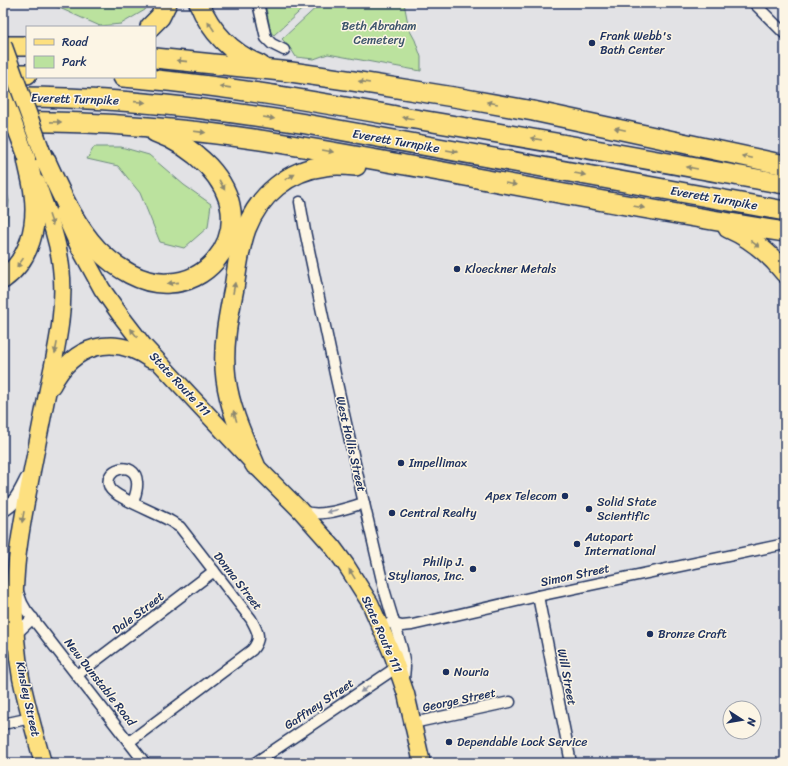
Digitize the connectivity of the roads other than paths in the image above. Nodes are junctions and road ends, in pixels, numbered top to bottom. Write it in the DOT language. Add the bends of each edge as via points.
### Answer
graph roads {
  1 [pos="167,3"];
  2 [pos="199,3"];
  3 [pos="258,3"];
  4 [pos="754,3"];
  5 [pos="151,26"];
  6 [pos="785,34"];
  7 [pos="3,46"];
  8 [pos="26,46"];
  9 [pos="284,50"];
  10 [pos="156,58"];
  11 [pos="291,72"];
  12 [pos="3,74"];
  13 [pos="26,74"];
  14 [pos="135,78"];
  15 [pos="3,96"];
  16 [pos="3,121"];
  17 [pos="120,125"];
  18 [pos="35,158"];
  19 [pos="785,165"];
  20 [pos="473,177"];
  21 [pos="785,184"];
  22 [pos="300,202"];
  23 [pos="785,211"];
  24 [pos="708,220"];
  25 [pos="785,232"];
  26 [pos="785,273"];
  27 [pos="3,279"];
  28 [pos="177,381"];
  29 [pos="45,405"];
  30 [pos="37,446"];
  31 [pos="255,465"];
  32 [pos="133,503"];
  33 [pos="364,503"];
  34 [pos="3,510"];
  35 [pos="300,510"];
  36 [pos="785,544"];
  37 [pos="214,571"];
  38 [pos="15,580"];
  39 [pos="538,596"];
  40 [pos="3,609"];
  41 [pos="374,612"];
  42 [pos="33,618"];
  43 [pos="395,625"];
  44 [pos="16,634"];
  45 [pos="397,667"];
  46 [pos="77,675"];
  47 [pos="22,678"];
  48 [pos="405,690"];
  49 [pos="510,702"];
  50 [pos="31,718"];
  51 [pos="413,723"];
  52 [pos="3,724"];
  53 [pos="129,742"];
  54 [pos="43,763"];
  55 [pos="146,763"];
  56 [pos="255,763"];
  57 [pos="422,763"];
  58 [pos="571,763"];
  1 -- 5 [label="highway" via="160,17"];
  11 -- 2 [label="highway, one-way" via="257,64 233,49 214,31"];
  3 -- 9 [label="street" via="266,38"];
  4 -- 6 [label="street"];
  7 -- 8 [label="highway"];
  7 -- 18 [label="main road, State Route 111, bridge"];
  11 -- 10 [label="highway, one-way"];
  19 -- 11 [label="highway, one-way" via="533,111"];
  12 -- 13 [label="highway, Everett Turnpike"];
  21 -- 14 [label="highway, Everett Turnpike, one-way" via="271,94"];
  15 -- 18 [label="main road, State Route 111, bridge"];
  15 -- 23 [label="highway, Everett Turnpike, one-way" via="112,100 242,114"];
  16 -- 17 [label="highway, one-way"];
  17 -- 18 [label="highway, one-way" via="152,132 176,142 201,159 224,187 231,212 229,237 216,260 197,276 178,282 152,282 128,272 108,259 81,229"];
  17 -- 20 [label="highway, one-way" via="249,138"];
  18 -- 27 [label="highway, one-way" via="33,233 22,260"];
  28 -- 18 [label="main road, State Route 111, one-way" via="144,346 94,275"];
  18 -- 29 [label="main road, State Route 111, one-way" via="58,244 62,292 58,341"];
  20 -- 24 [label="highway, one-way"];
  31 -- 20 [label="highway, one-way" via="232,406 226,379 225,352 227,326 243,240 259,204 288,178 309,169 325,166 347,165"];
  22 -- 33 [label="street, West Hollis Street"];
  24 -- 25 [label="highway"];
  24 -- 26 [label="highway, one-way" via="734,230 751,241 767,253"];
  28 -- 29 [label="main road" via="152,360 136,351 125,347 100,346 84,352 66,366 54,382"];
  28 -- 31 [label="main road, State Route 111"];
  29 -- 30 [label="main road, State Route 111"];
  30 -- 34 [label="street" via="22,489 14,501"];
  30 -- 38 [label="main road, State Route 111, one-way" via="20,536"];
  31 -- 35 [label="main road, State Route 111"];
  32 -- 37 [label="street, Donna Street" via="180,528"];
  33 -- 35 [label="street, one-way" via="320,514"];
  33 -- 43 [label="street, West Hollis Street"];
  41 -- 35 [label="main road, State Route 111, one-way" via="342,558"];
  36 -- 39 [label="street, Simon Street"];
  37 -- 46 [label="street, Dale Street"];
  37 -- 53 [label="street, Donna Street" via="257,629 257,644"];
  38 -- 42 [label="street, New Dunstable Road" via="22,603"];
  38 -- 44 [label="main road, State Route 111"];
  39 -- 43 [label="street, Simon Street" via="412,625"];
  39 -- 58 [label="street, Will Street"];
  40 -- 47 [label="street"];
  41 -- 43 [label="street" via="381,619"];
  41 -- 45 [label="main road, State Route 111"];
  42 -- 44 [label="street"];
  42 -- 46 [label="street, New Dunstable Road"];
  43 -- 48 [label="street, West Hollis Street" via="405,667"];
  44 -- 47 [label="main road, Kinsley Street"];
  45 -- 48 [label="main road, State Route 111"];
  45 -- 56 [label="street, Gaffney Street, one-way"];
  46 -- 53 [label="street, New Dunstable Road"];
  47 -- 50 [label="main road, Kinsley Street"];
  48 -- 51 [label="main road, West Hollis Street"];
  49 -- 51 [label="street, George Street"];
  50 -- 52 [label="street"];
  50 -- 54 [label="main road, Kinsley Street"];
  51 -- 57 [label="main road, West Hollis Street"];
  53 -- 55 [label="street, New Dunstable Road"];
}
